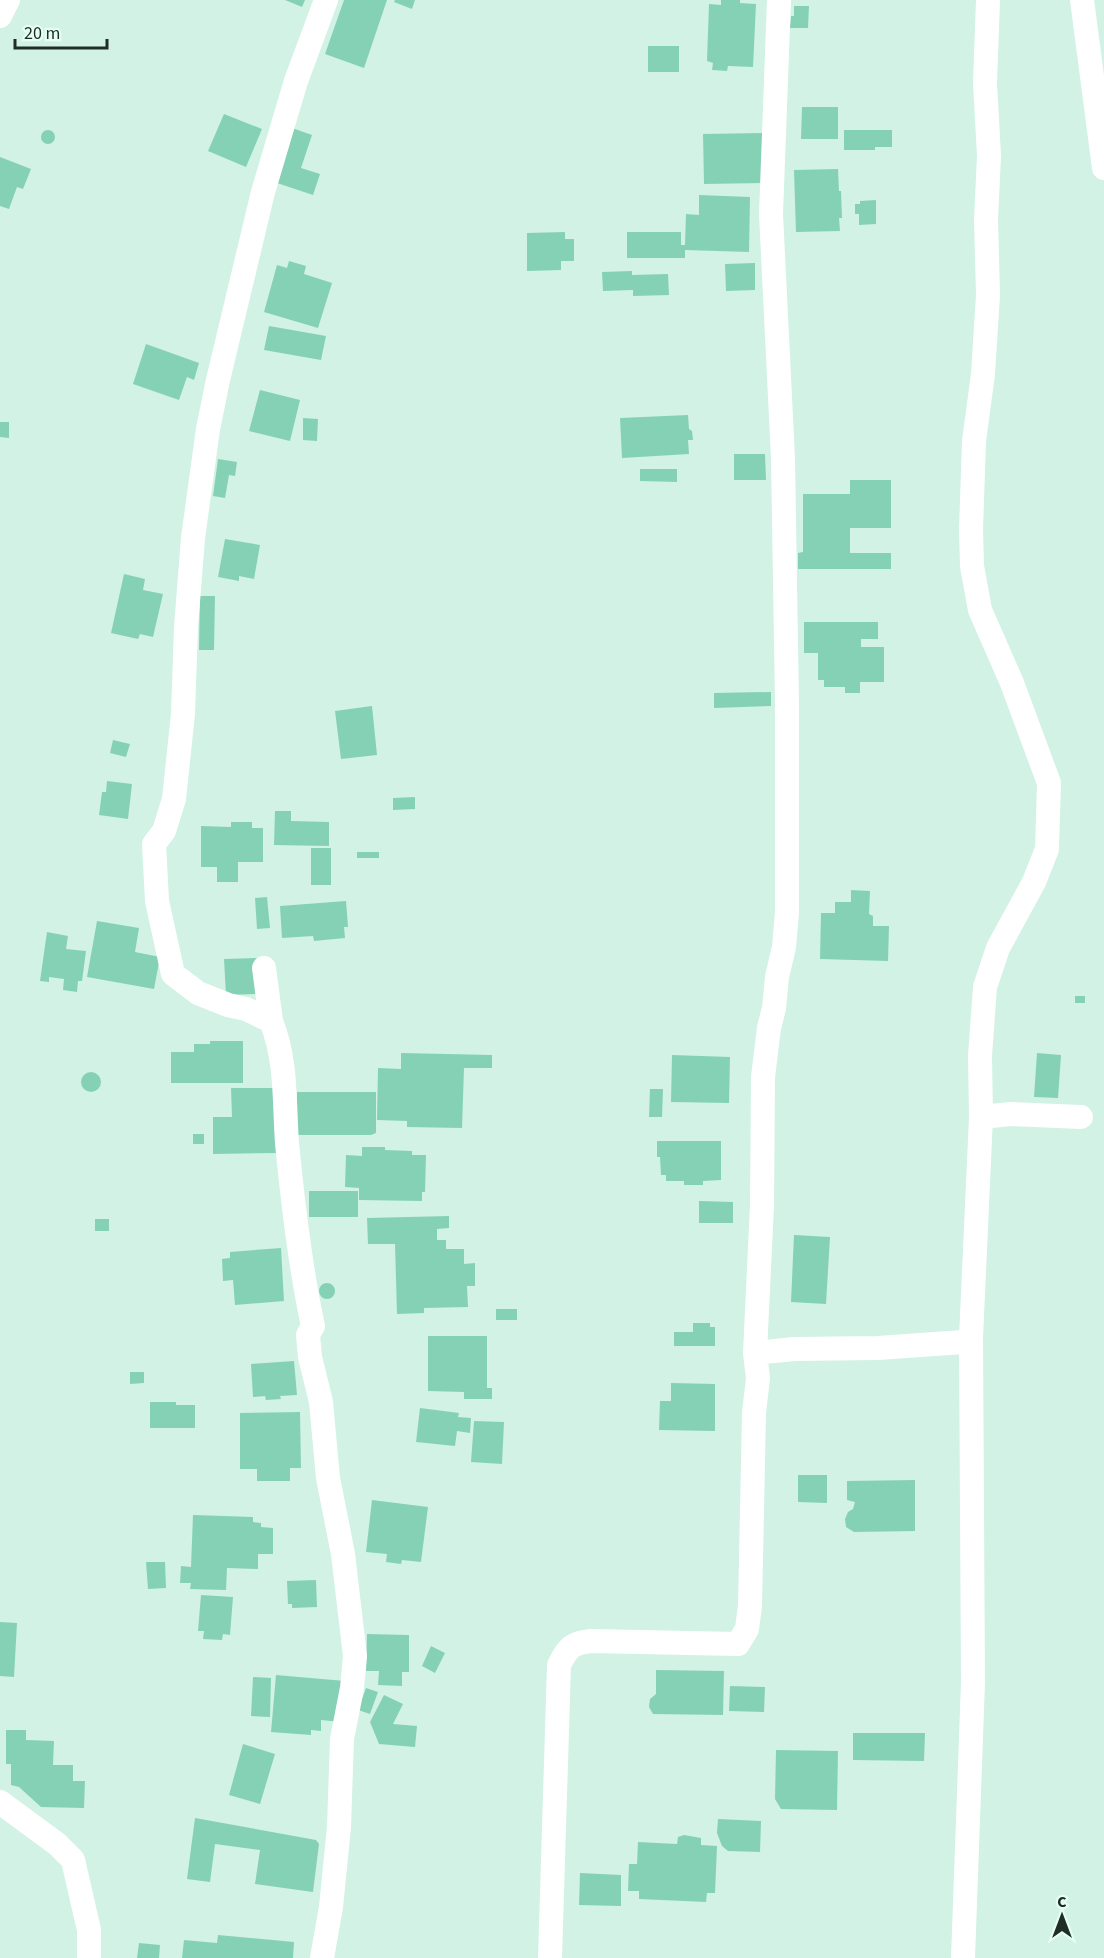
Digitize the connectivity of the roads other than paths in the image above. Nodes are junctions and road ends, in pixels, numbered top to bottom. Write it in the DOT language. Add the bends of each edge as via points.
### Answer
graph roads {
  1 [pos="8,0"];
  2 [pos="326,0"];
  3 [pos="779,0"];
  4 [pos="988,0"];
  5 [pos="1082,0"];
  6 [pos="0,16"];
  7 [pos="1104,168"];
  8 [pos="264,968"];
  9 [pos="271,1021"];
  10 [pos="1081,1117"];
  11 [pos="981,1118"];
  12 [pos="970,1338"];
  13 [pos="754,1353"];
  14 [pos="0,1802"];
  15 [pos="89,1958"];
  16 [pos="322,1958"];
  17 [pos="550,1958"];
  18 [pos="963,1958"];
  1 -- 6 [label="street"];
  2 -- 9 [label="street" via="296,81 263,192 208,429 194,537 174,799 164,831 154,844 157,901 173,974 198,993"];
  3 -- 13 [label="street" via="771,214 783,458 787,912 764,1077"];
  4 -- 11 [label="street" via="988,296 974,441 972,566 980,610 1049,783 1047,849 998,948 985,987"];
  5 -- 7 [label="street"];
  8 -- 9 [label="street"];
  9 -- 16 [label="street" via="284,1071 293,1210 313,1326 308,1335 310,1356 321,1402 328,1478 344,1554 355,1656 342,1739 338,1838"];
  10 -- 11 [label="street" via="1011,1114"];
  11 -- 12 [label="street"];
  12 -- 13 [label="street" via="963,1342 878,1348"];
  12 -- 18 [label="street" via="973,1682"];
  13 -- 17 [label="street" via="758,1378 750,1606 747,1629 738,1644 576,1642 560,1665"];
  14 -- 15 [label="street" via="73,1860 89,1930"];
}
